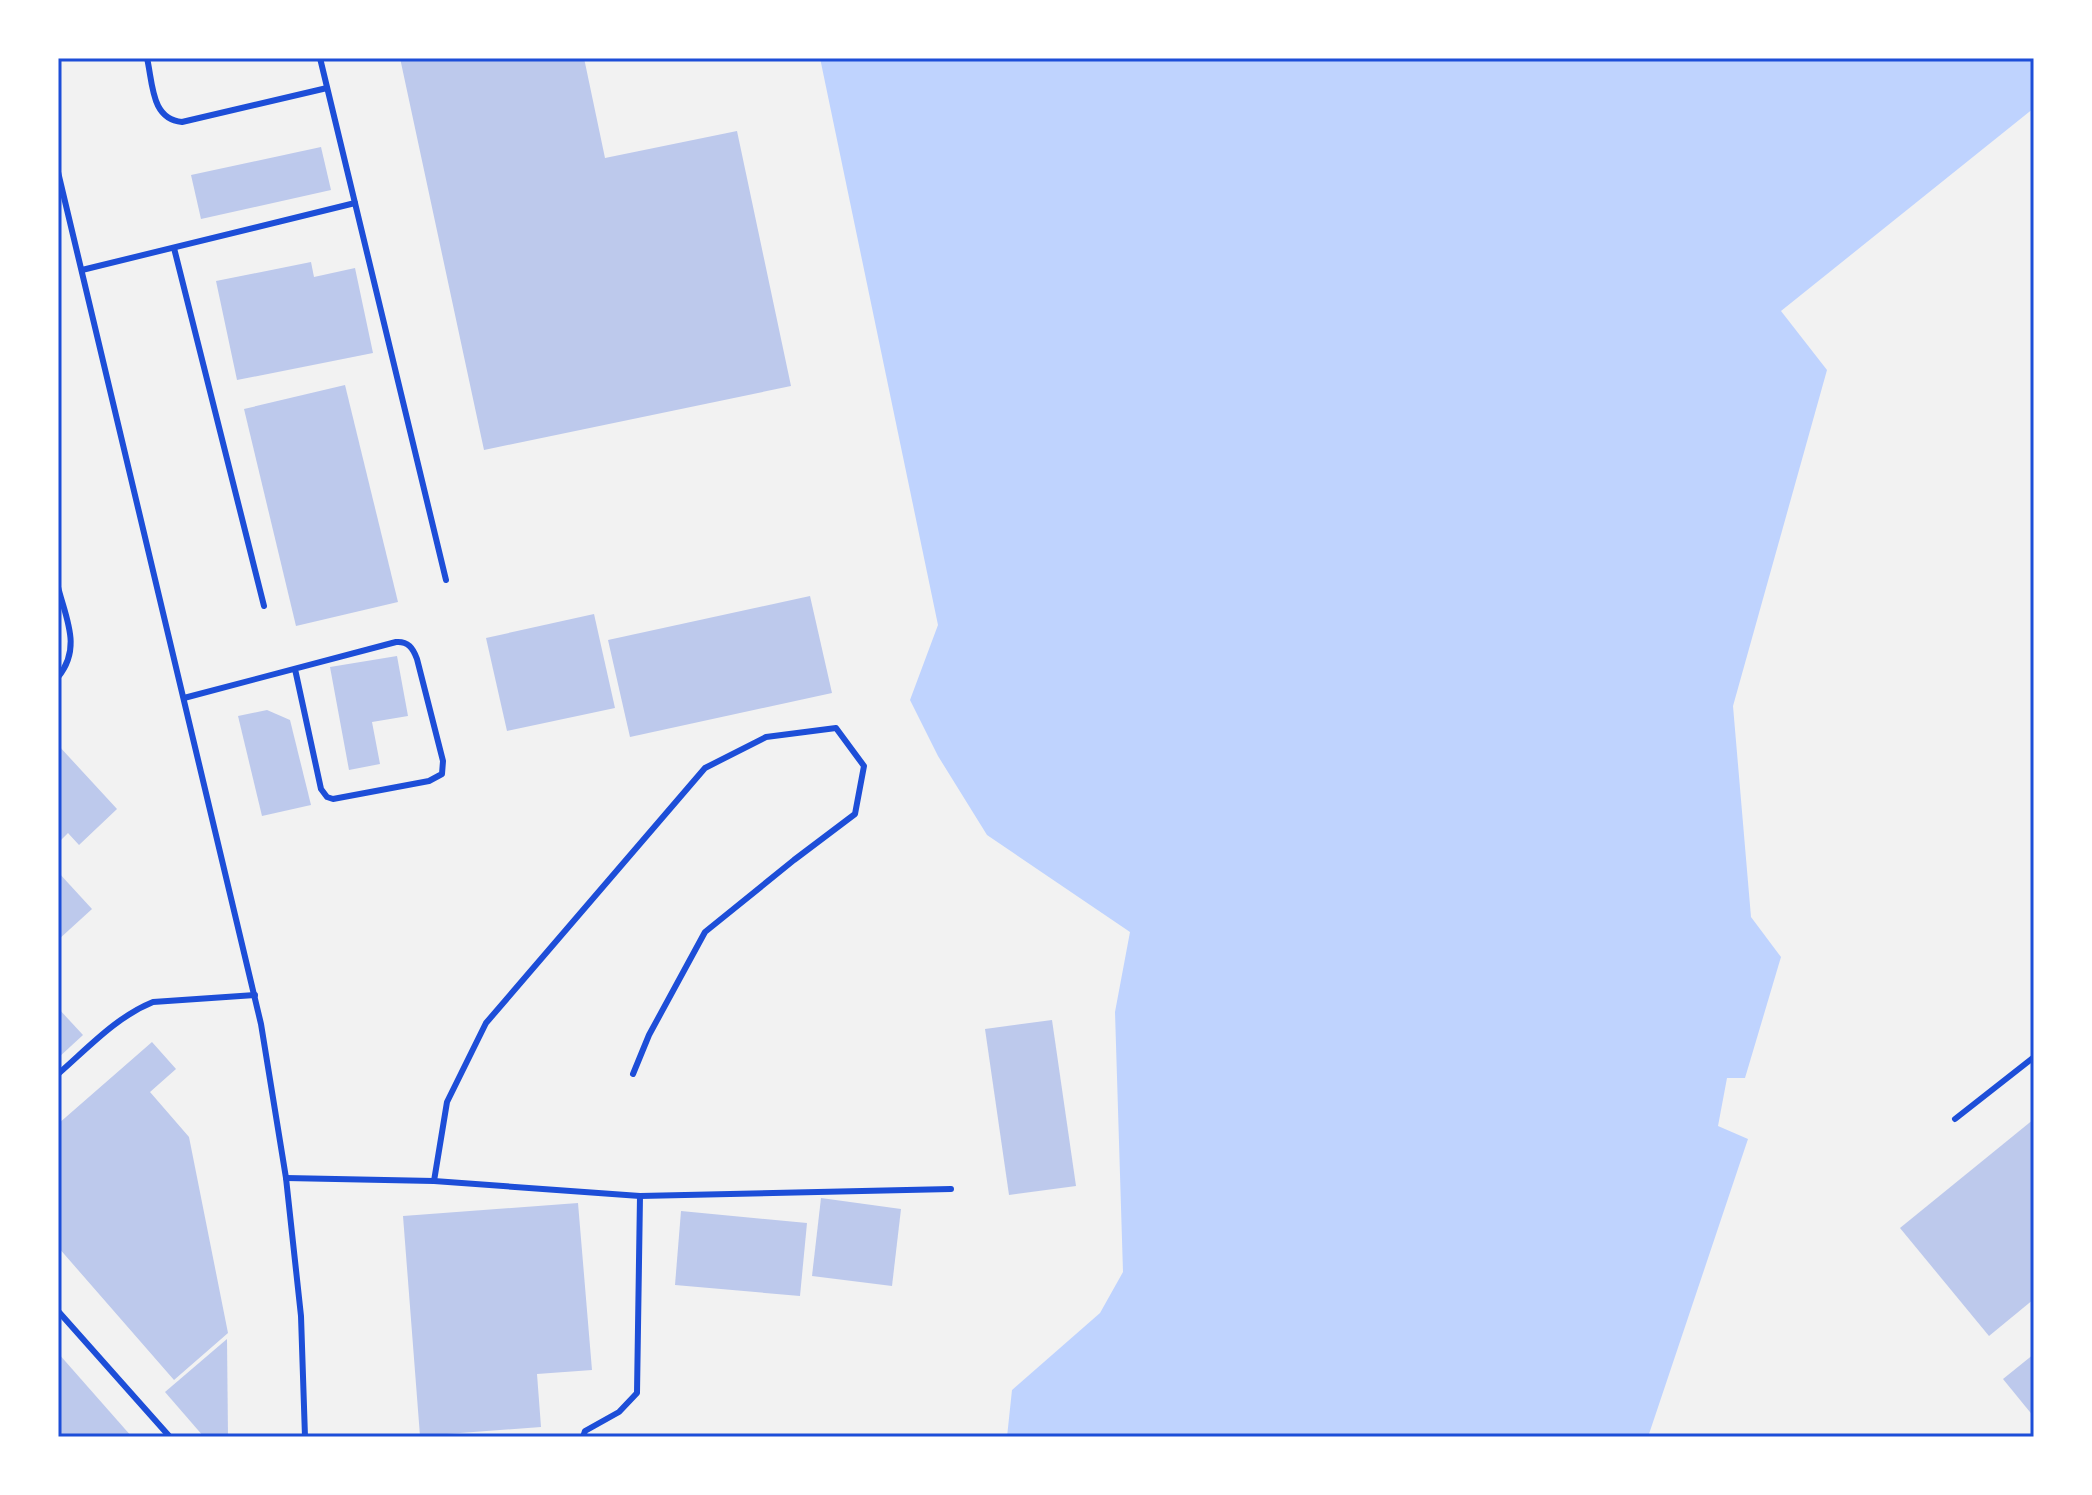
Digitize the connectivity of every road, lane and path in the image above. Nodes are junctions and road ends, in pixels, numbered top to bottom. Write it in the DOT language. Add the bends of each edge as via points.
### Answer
graph roads {
  1 [pos="147,58"];
  2 [pos="320,58"];
  3 [pos="327,88"];
  4 [pos="58,172"];
  5 [pos="355,203"];
  6 [pos="174,248"];
  7 [pos="82,270"];
  8 [pos="446,580"];
  9 [pos="58,587"];
  10 [pos="264,606"];
  11 [pos="295,669"];
  12 [pos="58,677"];
  13 [pos="184,698"];
  14 [pos="255,995"];
  15 [pos="2034,1057"];
  16 [pos="58,1074"];
  17 [pos="633,1074"];
  18 [pos="1955,1119"];
  19 [pos="286,1178"];
  20 [pos="434,1181"];
  21 [pos="951,1189"];
  22 [pos="640,1196"];
  23 [pos="58,1311"];
  24 [pos="170,1437"];
  25 [pos="305,1437"];
  26 [pos="583,1437"];
  1 -- 3 [label="lane" via="158,108 170,121"];
  2 -- 3 [label="lane"];
  3 -- 5 [label="lane"];
  4 -- 7 [label="lane"];
  5 -- 6 [label="lane"];
  5 -- 8 [label="lane"];
  6 -- 7 [label="lane"];
  6 -- 10 [label="lane"];
  7 -- 13 [label="lane"];
  9 -- 12 [label="lane" via="73,648"];
  11 -- 11 [label="lane" via="327,797 429,781 442,774 417,659 407,643"];
  11 -- 13 [label="lane"];
  13 -- 14 [label="lane"];
  14 -- 16 [label="lane" via="153,1002 138,1008"];
  14 -- 19 [label="lane"];
  15 -- 18 [label="lane"];
  17 -- 20 [label="lane" via="705,932 855,814 864,766 836,728 766,737 705,768 486,1023 447,1102"];
  19 -- 20 [label="lane"];
  19 -- 25 [label="lane" via="301,1316"];
  20 -- 22 [label="lane"];
  21 -- 22 [label="lane"];
  22 -- 26 [label="lane" via="637,1393"];
  23 -- 24 [label="lane"];
}
